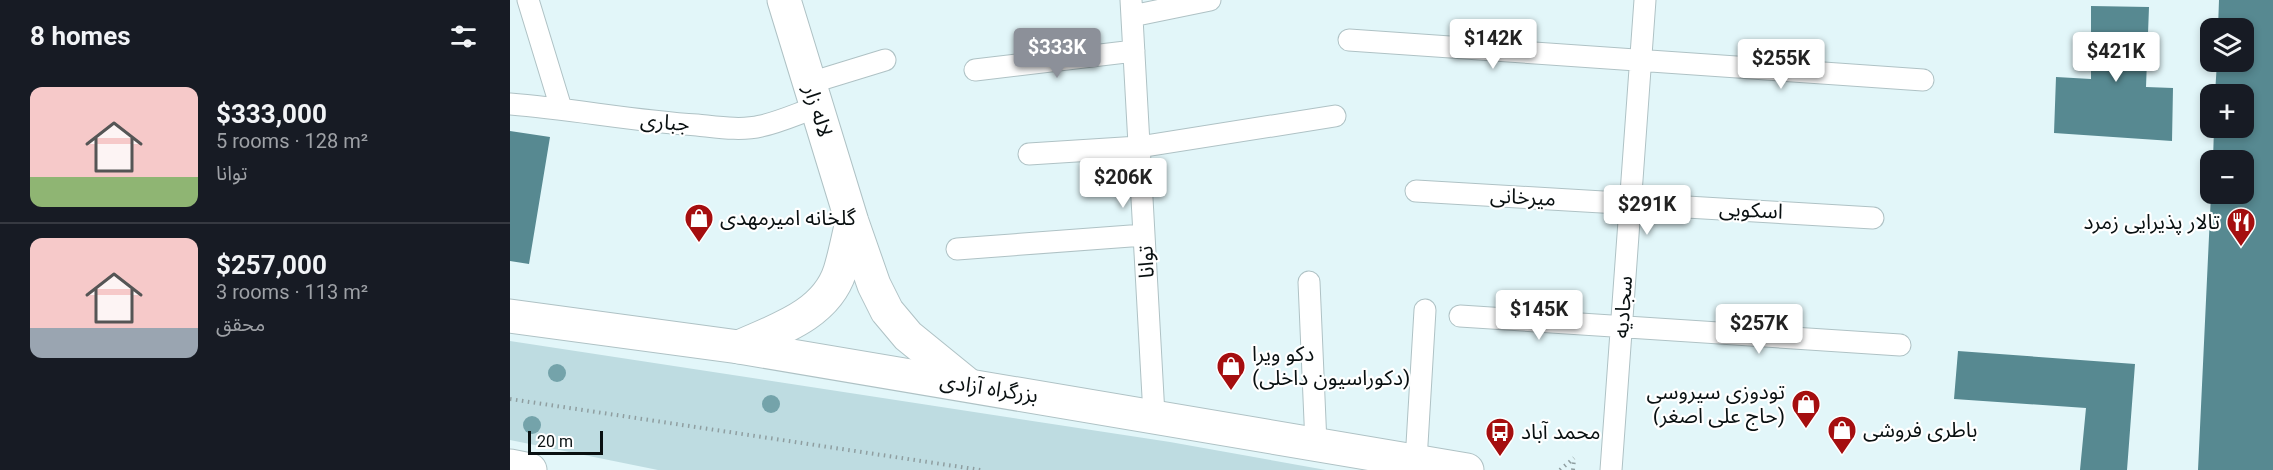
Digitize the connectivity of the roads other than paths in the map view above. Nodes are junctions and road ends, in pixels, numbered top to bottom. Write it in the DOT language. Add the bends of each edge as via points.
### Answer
graph roads {
  1 [pos="528,0"];
  2 [pos="784,0"];
  3 [pos="1210,0"];
  4 [pos="1645,0"];
  5 [pos="1131,8"];
  6 [pos="1349,40"];
  7 [pos="1134,51"];
  8 [pos="885,60"];
  9 [pos="1640,60"];
  10 [pos="975,70"];
  11 [pos="1923,80"];
  12 [pos="813,95"];
  13 [pos="510,104"];
  14 [pos="561,108"];
  15 [pos="1335,116"];
  16 [pos="1139,147"];
  17 [pos="1029,154"];
  18 [pos="1416,191"];
  19 [pos="1630,203"];
  20 [pos="1873,218"];
  21 [pos="852,222"];
  22 [pos="1144,235"];
  23 [pos="957,249"];
  24 [pos="1309,282"];
  25 [pos="1425,310"];
  26 [pos="510,316"];
  27 [pos="1460,316"];
  28 [pos="1621,327"];
  29 [pos="1900,345"];
  30 [pos="739,347"];
  31 [pos="967,384"];
  32 [pos="1154,416"];
  33 [pos="1316,444"];
  34 [pos="1416,461"];
  35 [pos="510,466"];
  36 [pos="530,470"];
  37 [pos="1467,470"];
  38 [pos="1611,470"];
  1 -- 14 [label="street"];
  2 -- 12 [label="main road, لاله زار"];
  3 -- 5 [label="street"];
  4 -- 9 [label="street, سجادیه"];
  5 -- 7 [label="street, توانا"];
  6 -- 9 [label="street"];
  7 -- 10 [label="street"];
  7 -- 16 [label="street, توانا"];
  8 -- 12 [label="street, جباری"];
  9 -- 11 [label="street"];
  9 -- 19 [label="street, سجادیه"];
  12 -- 14 [label="street, جباری" via="759,127 605,116"];
  12 -- 21 [label="main road, لاله زار"];
  13 -- 14 [label="street, جباری"];
  15 -- 16 [label="street"];
  16 -- 17 [label="street"];
  16 -- 22 [label="street, توانا"];
  18 -- 19 [label="street, میرخانی"];
  19 -- 20 [label="street, اسکویی"];
  19 -- 28 [label="street, سجادیه"];
  21 -- 30 [label="main road" via="839,273 826,299 796,322"];
  21 -- 31 [label="main road, لاله زار" via="886,311 908,336"];
  22 -- 23 [label="street"];
  22 -- 32 [label="street, توانا"];
  24 -- 33 [label="street"];
  25 -- 34 [label="street"];
  26 -- 30 [label="main road, بزرگراه آزادی"];
  27 -- 28 [label="street"];
  28 -- 29 [label="street"];
  28 -- 38 [label="street, سجادیه"];
  30 -- 31 [label="main road, بزرگراه آزادی"];
  31 -- 32 [label="main road, بزرگراه آزادی"];
  32 -- 33 [label="main road, بزرگراه آزادی"];
  33 -- 34 [label="main road, بزرگراه آزادی"];
  34 -- 37 [label="main road, بزرگراه آزادی"];
  35 -- 36 [label="main road"];
}
